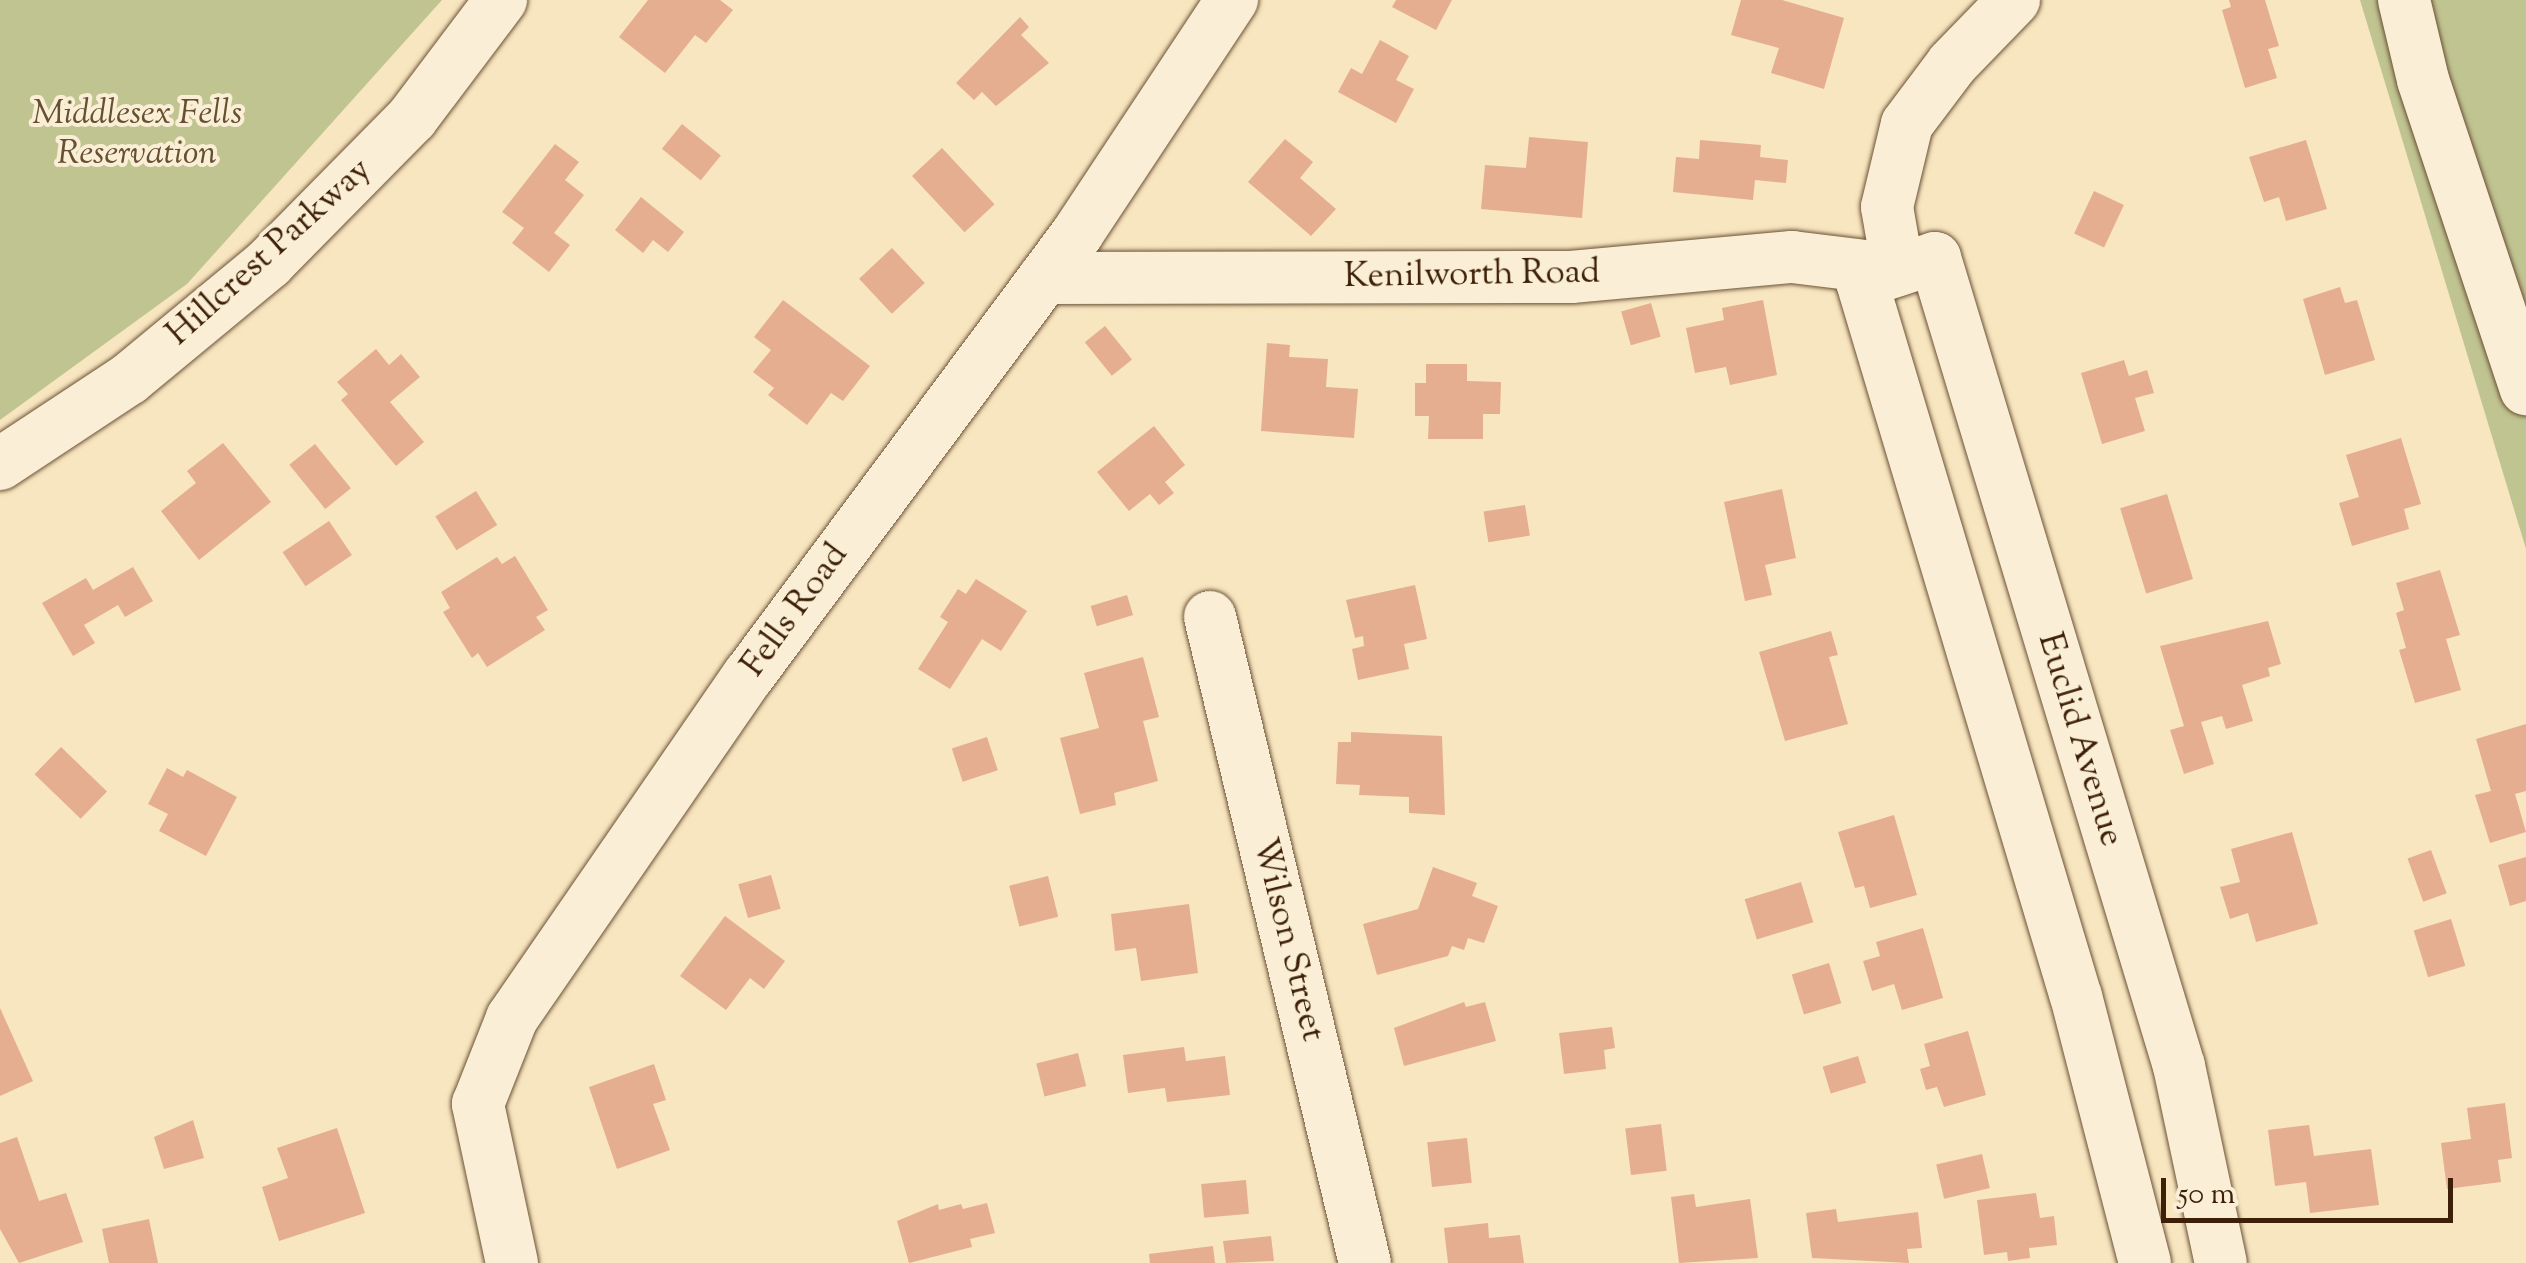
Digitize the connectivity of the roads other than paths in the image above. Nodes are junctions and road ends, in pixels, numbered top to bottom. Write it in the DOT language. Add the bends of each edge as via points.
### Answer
graph roads {
  1 [pos="501,0"];
  2 [pos="1232,0"];
  3 [pos="2014,0"];
  4 [pos="2404,0"];
  5 [pos="1898,270"];
  6 [pos="1044,278"];
  7 [pos="2526,389"];
  8 [pos="0,464"];
  9 [pos="1210,617"];
  10 [pos="512,1263"];
  11 [pos="1365,1263"];
  12 [pos="2145,1263"];
  13 [pos="2221,1263"];
  1 -- 8 [label="street, Hillcrest Parkway" via="412,118 269,263 129,379"];
  2 -- 6 [label="street, Fells Road"];
  3 -- 5 [label="street" via="1952,64 1908,124 1887,206"];
  4 -- 7 [label="street" via="2423,80"];
  5 -- 6 [label="street, Kenilworth Road" via="1792,256 1571,277"];
  5 -- 12 [label="street" via="1862,282 2076,996"];
  5 -- 13 [label="street, Euclid Avenue" via="1935,258 2180,1066"];
  6 -- 10 [label="street, Fells Road" via="748,675 512,1018 478,1104"];
  9 -- 11 [label="street, Wilson Street"];
}
